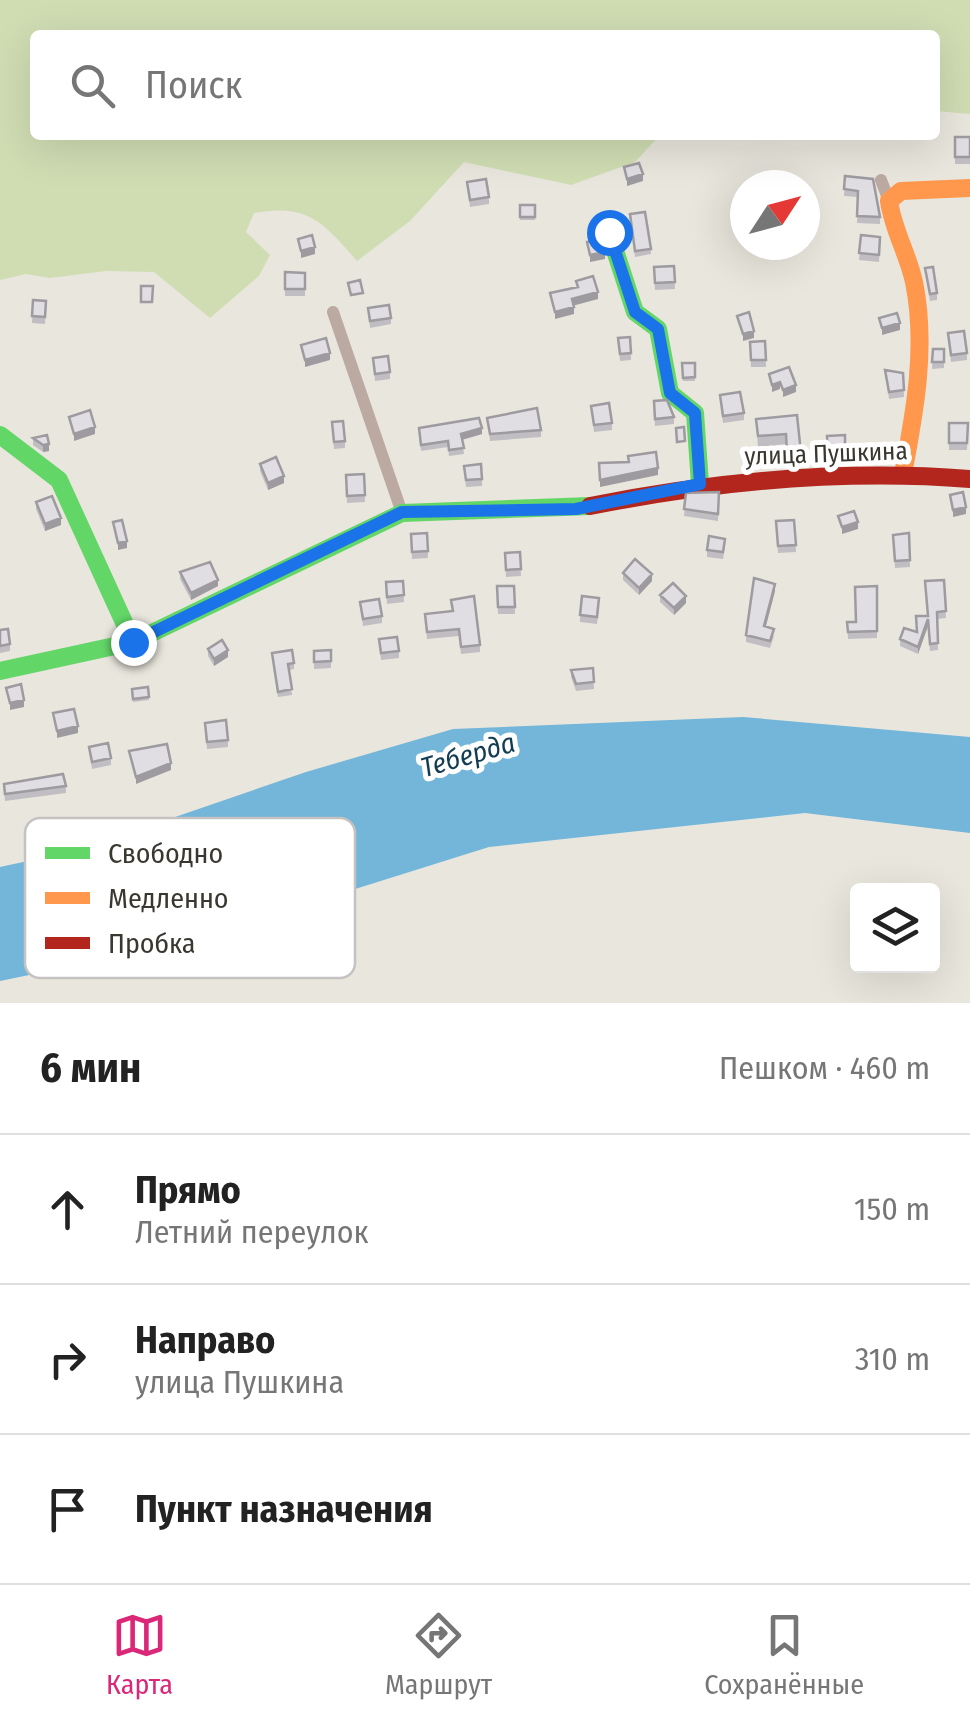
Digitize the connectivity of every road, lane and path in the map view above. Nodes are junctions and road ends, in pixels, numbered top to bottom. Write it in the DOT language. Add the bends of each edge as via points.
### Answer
graph roads {
  1 [pos="881,180"];
  2 [pos="970,188"];
  3 [pos="889,201"];
  4 [pos="609,232"];
  5 [pos="333,312"];
  6 [pos="0,435"];
  7 [pos="903,474"];
  8 [pos="970,480"];
  9 [pos="700,484"];
  10 [pos="402,512"];
  11 [pos="133,642"];
  12 [pos="0,672"];
  1 -- 3 [label="street"];
  2 -- 3 [label="street" via="901,191"];
  3 -- 7 [label="street" via="891,228 914,280 922,372"];
  4 -- 9 [label="street" via="635,312 658,329 670,393 695,413"];
  5 -- 10 [label="street"];
  6 -- 11 [label="street" via="58,480"];
  7 -- 8 [label="street, улица Пушкина"];
  7 -- 9 [label="street, улица Пушкина"];
  9 -- 10 [label="street, улица Пушкина" via="576,509"];
  10 -- 11 [label="street, улица Пушкина"];
  11 -- 12 [label="street, улица Пушкина"];
}
